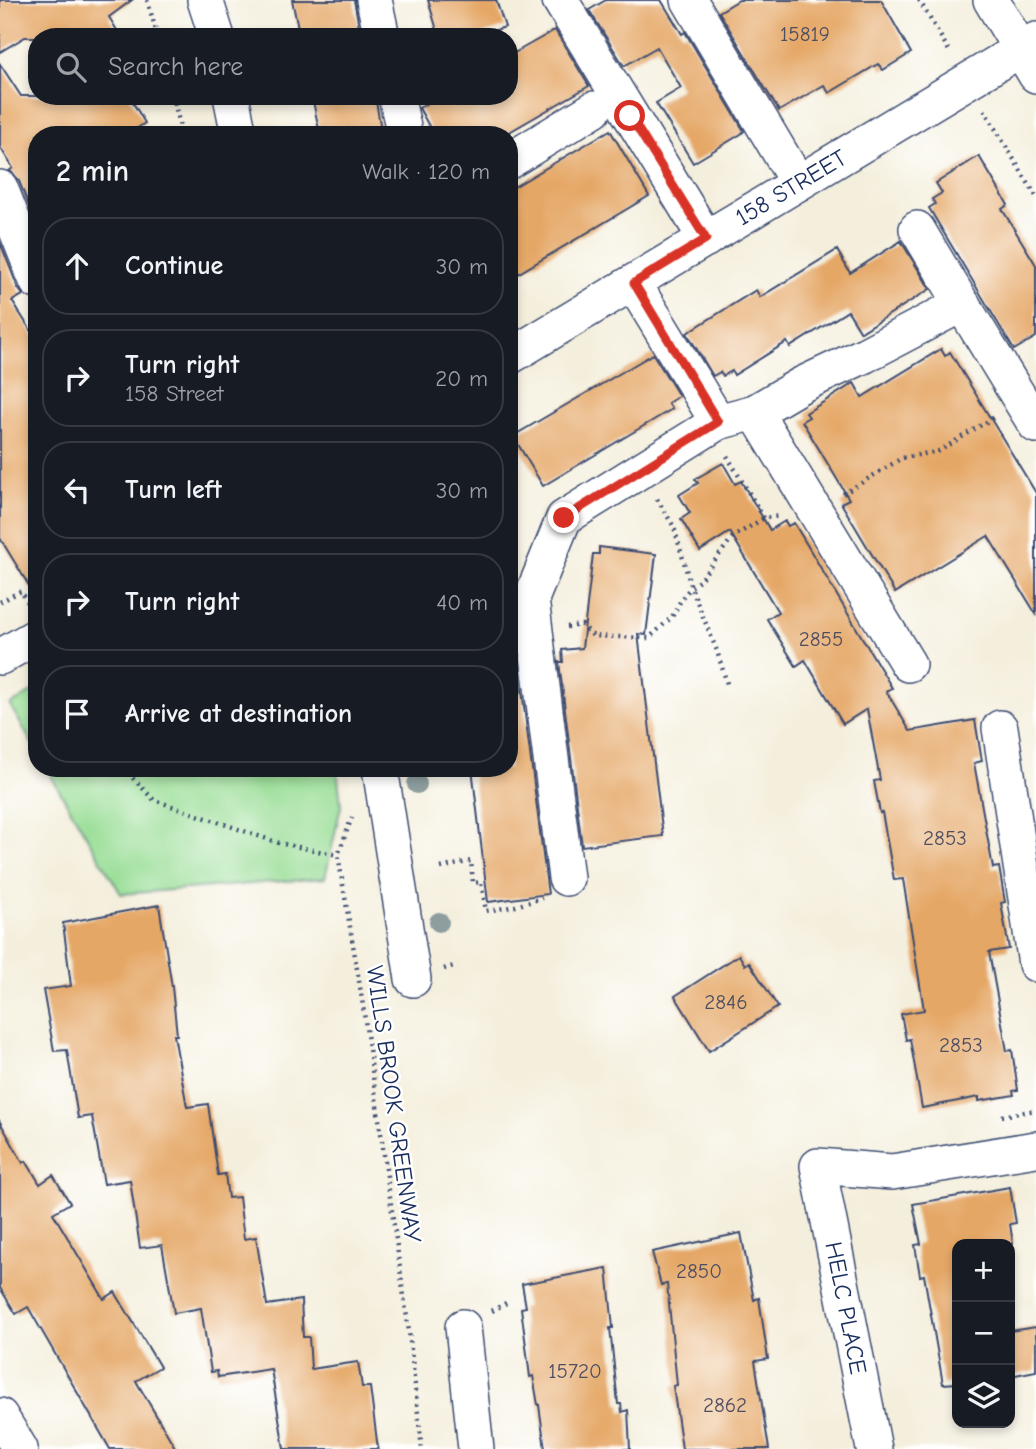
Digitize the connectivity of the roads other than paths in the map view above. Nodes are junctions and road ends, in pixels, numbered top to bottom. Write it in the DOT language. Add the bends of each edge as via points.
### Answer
graph roads {
  1 [pos="205,0"];
  2 [pos="374,0"];
  3 [pos="560,0"];
  4 [pos="689,0"];
  5 [pos="992,0"];
  6 [pos="214,28"];
  7 [pos="380,28"];
  8 [pos="1031,55"];
  9 [pos="233,105"];
  10 [pos="398,105"];
  11 [pos="594,109"];
  12 [pos="237,126"];
  13 [pos="403,126"];
  14 [pos="518,155"];
  15 [pos="798,183"];
  16 [pos="0,188"];
  17 [pos="917,229"];
  18 [pos="706,239"];
  19 [pos="28,258"];
  20 [pos="634,283"];
  21 [pos="962,304"];
  22 [pos="518,352"];
  23 [pos="755,412"];
  24 [pos="1028,413"];
  25 [pos="722,439"];
  26 [pos="28,628"];
  27 [pos="1,653"];
  28 [pos="908,664"];
  29 [pos="1000,728"];
  30 [pos="381,777"];
  31 [pos="566,878"];
  32 [pos="1036,964"];
  33 [pos="413,979"];
  34 [pos="1036,1149"];
  35 [pos="463,1326"];
  36 [pos="0,1416"];
  37 [pos="20,1449"];
  38 [pos="476,1449"];
  39 [pos="874,1449"];
  1 -- 6 [label="street"];
  2 -- 7 [label="street"];
  3 -- 18 [label="street"];
  4 -- 15 [label="street"];
  5 -- 8 [label="street"];
  8 -- 15 [label="street, 158 STREET"];
  9 -- 12 [label="street"];
  10 -- 13 [label="street"];
  11 -- 14 [label="street"];
  15 -- 18 [label="street, 158 STREET"];
  16 -- 19 [label="street"];
  17 -- 21 [label="street"];
  18 -- 20 [label="street, 158 STREET"];
  20 -- 22 [label="street, 158 STREET"];
  20 -- 25 [label="street"];
  21 -- 23 [label="street"];
  21 -- 24 [label="street"];
  23 -- 25 [label="street"];
  23 -- 28 [label="street"];
  25 -- 31 [label="street" via="640,471 564,518 531,599"];
  26 -- 27 [label="street"];
  29 -- 32 [label="street"];
  30 -- 33 [label="street"];
  34 -- 39 [label="street, HELC PLACE" via="892,1172 818,1166"];
  35 -- 38 [label="street"];
  36 -- 37 [label="street"];
}
